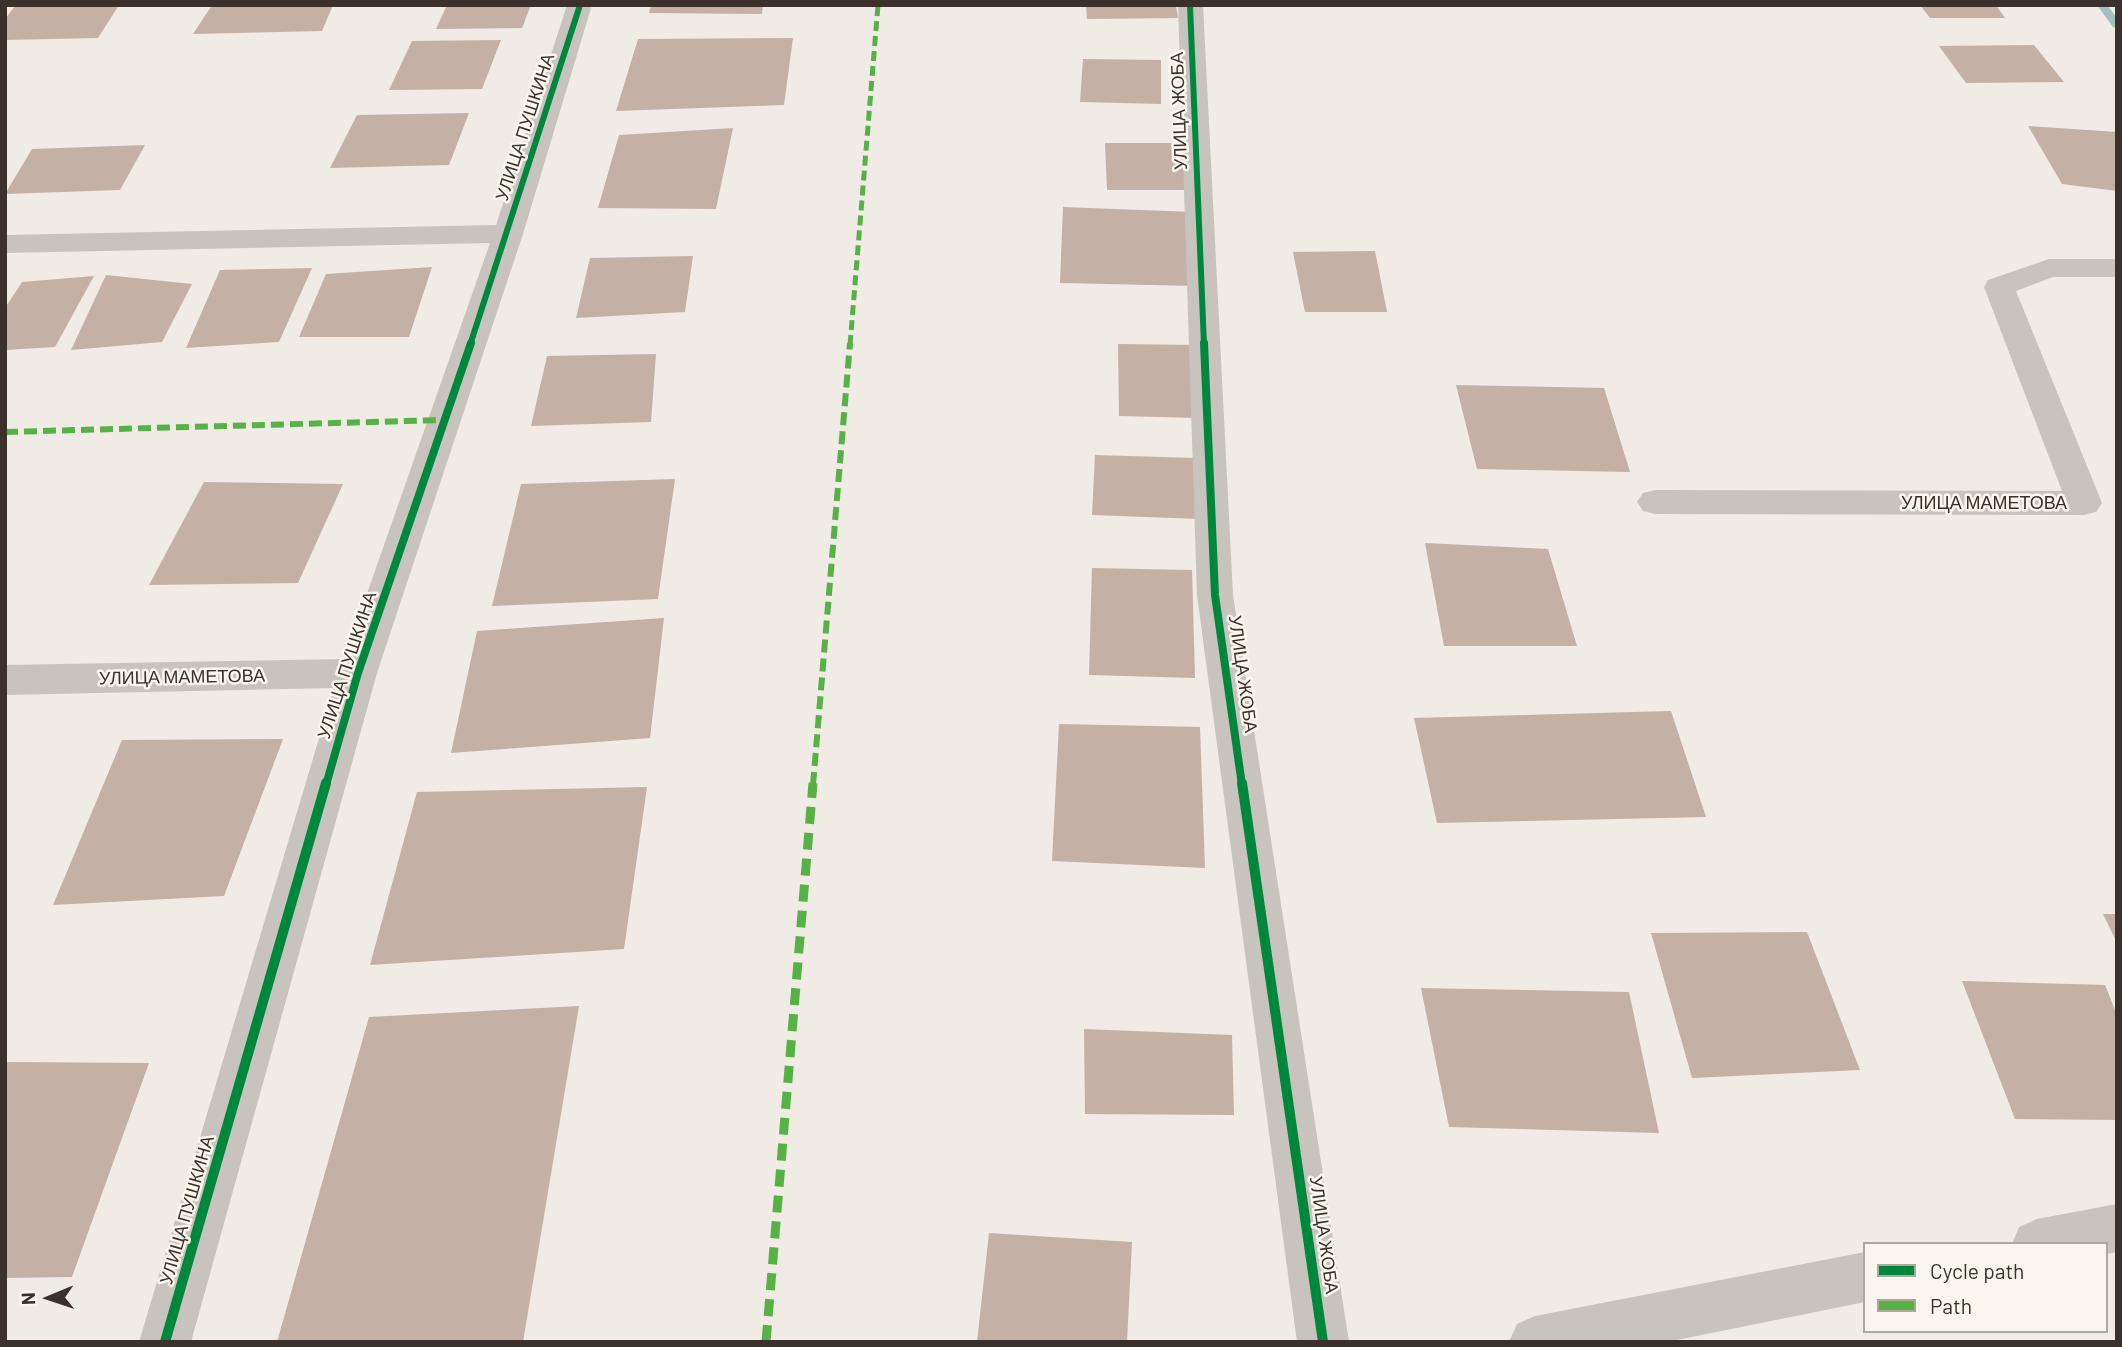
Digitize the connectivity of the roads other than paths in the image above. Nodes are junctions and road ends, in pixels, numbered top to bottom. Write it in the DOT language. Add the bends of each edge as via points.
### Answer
graph roads {
  1 [pos="580,5"];
  2 [pos="1191,5"];
  3 [pos="508,234"];
  4 [pos="5,244"];
  5 [pos="2117,268"];
  6 [pos="1655,502"];
  7 [pos="358,673"];
  8 [pos="5,680"];
  9 [pos="2117,1228"];
  10 [pos="2048,1242"];
  11 [pos="1863,1277"];
  12 [pos="165,1342"];
  13 [pos="1324,1342"];
  14 [pos="1535,1342"];
  1 -- 3 [label="street, УЛИЦА ПУШКИНА"];
  2 -- 13 [label="street, УЛИЦА ЖОБА" via="1215,595"];
  3 -- 4 [label="street"];
  3 -- 7 [label="street, УЛИЦА ПУШКИНА"];
  5 -- 6 [label="street, УЛИЦА МАМЕТОВА" via="2049,268 1999,287 2084,503"];
  7 -- 8 [label="street, УЛИЦА МАМЕТОВА"];
  7 -- 12 [label="street, УЛИЦА ПУШКИНА"];
  9 -- 10 [label="street"];
  11 -- 14 [label="street"];
}
